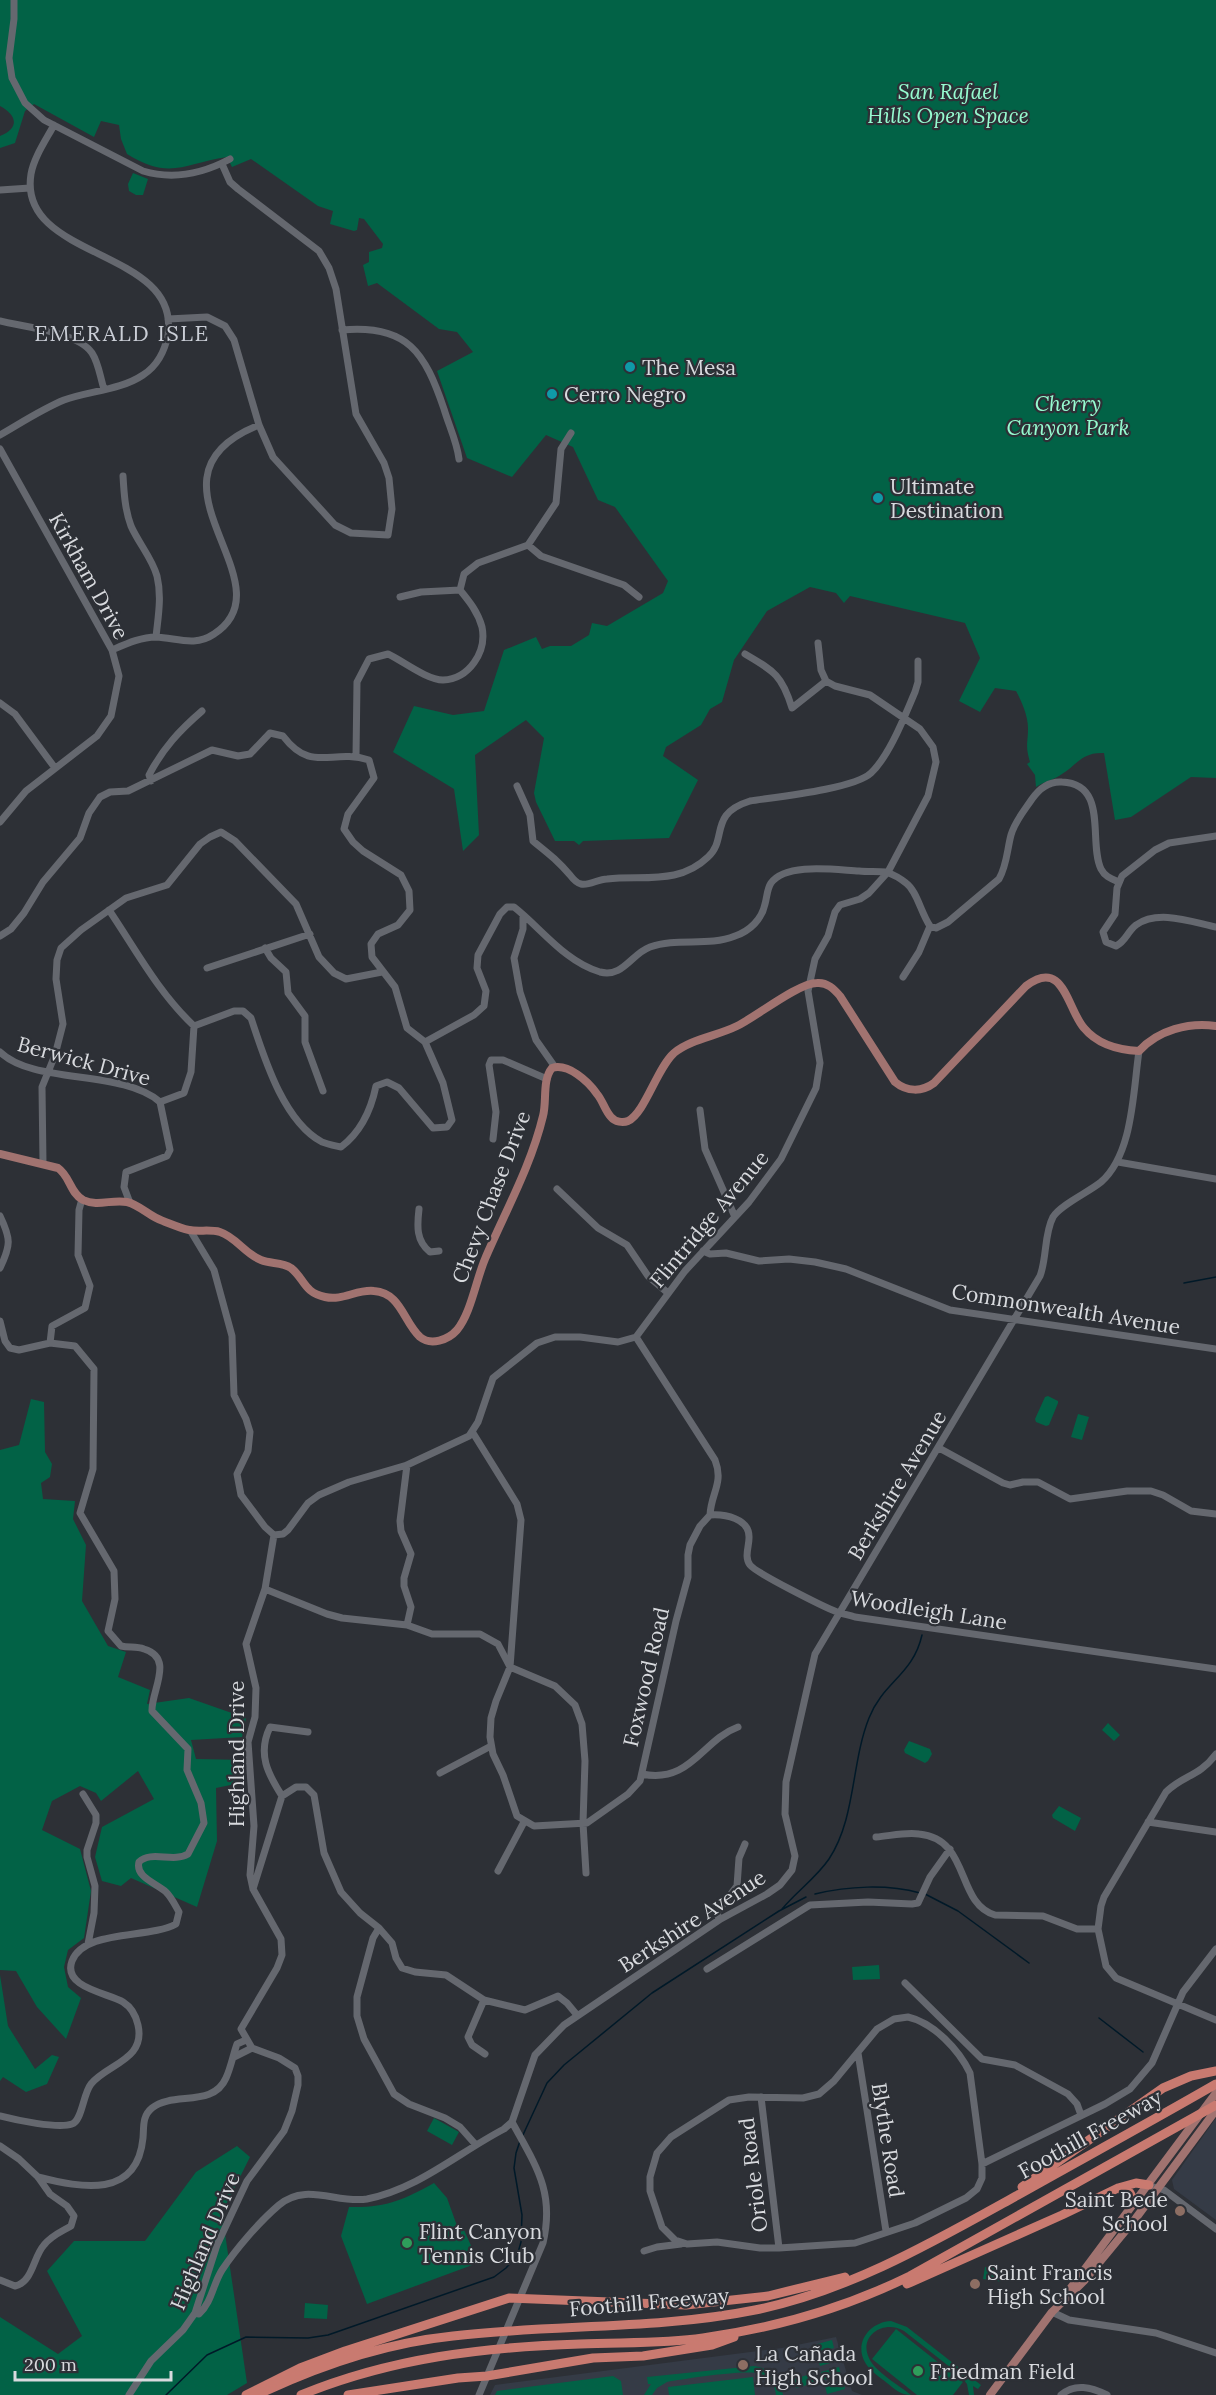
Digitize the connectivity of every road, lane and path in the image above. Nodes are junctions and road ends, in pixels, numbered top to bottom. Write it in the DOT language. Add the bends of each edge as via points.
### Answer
graph roads {
  1 [pos="14,0"];
  2 [pos="54,125"];
  3 [pos="230,159"];
  4 [pos="222,164"];
  5 [pos="30,188"];
  6 [pos="0,190"];
  7 [pos="168,319"];
  8 [pos="0,321"];
  9 [pos="342,330"];
  10 [pos="104,389"];
  11 [pos="259,425"];
  12 [pos="571,433"];
  13 [pos="0,435"];
  14 [pos="0,449"];
  15 [pos="459,459"];
  16 [pos="123,476"];
  17 [pos="528,545"];
  18 [pos="460,591"];
  19 [pos="400,597"];
  20 [pos="639,597"];
  21 [pos="156,637"];
  22 [pos="818,643"];
  23 [pos="112,650"];
  24 [pos="745,654"];
  25 [pos="918,661"];
  26 [pos="826,681"];
  27 [pos="0,702"];
  28 [pos="202,711"];
  29 [pos="903,716"];
  30 [pos="356,756"];
  31 [pos="54,768"];
  32 [pos="151,781"];
  33 [pos="517,786"];
  34 [pos="0,822"];
  35 [pos="1216,836"];
  36 [pos="888,872"];
  37 [pos="1119,882"];
  38 [pos="109,910"];
  39 [pos="523,914"];
  40 [pos="930,926"];
  41 [pos="1216,927"];
  42 [pos="310,934"];
  43 [pos="0,936"];
  44 [pos="264,948"];
  45 [pos="207,968"];
  46 [pos="382,972"];
  47 [pos="903,977"];
  48 [pos="809,984"];
  49 [pos="194,1026"];
  50 [pos="1216,1026"];
  51 [pos="426,1042"];
  52 [pos="1139,1051"];
  53 [pos="0,1052"];
  54 [pos="555,1066"];
  55 [pos="47,1071"];
  56 [pos="547,1079"];
  57 [pos="323,1091"];
  58 [pos="160,1102"];
  59 [pos="700,1110"];
  60 [pos="493,1139"];
  61 [pos="0,1154"];
  62 [pos="1118,1162"];
  63 [pos="43,1163"];
  64 [pos="1216,1179"];
  65 [pos="557,1190"];
  66 [pos="82,1199"];
  67 [pos="130,1203"];
  68 [pos="419,1209"];
  69 [pos="0,1216"];
  70 [pos="735,1217"];
  71 [pos="190,1230"];
  72 [pos="206,1231"];
  73 [pos="197,1244"];
  74 [pos="439,1251"];
  75 [pos="704,1251"];
  76 [pos="0,1268"];
  77 [pos="668,1293"];
  78 [pos="1015,1319"];
  79 [pos="0,1321"];
  80 [pos="636,1337"];
  81 [pos="50,1343"];
  82 [pos="1216,1349"];
  83 [pos="472,1432"];
  84 [pos="939,1448"];
  85 [pos="407,1465"];
  86 [pos="1216,1514"];
  87 [pos="710,1515"];
  88 [pos="274,1535"];
  89 [pos="265,1589"];
  90 [pos="841,1613"];
  91 [pos="407,1625"];
  92 [pos="510,1666"];
  93 [pos="1216,1669"];
  94 [pos="738,1727"];
  95 [pos="308,1732"];
  96 [pos="491,1746"];
  97 [pos="1216,1754"];
  98 [pos="440,1773"];
  99 [pos="642,1774"];
  100 [pos="84,1794"];
  101 [pos="282,1796"];
  102 [pos="524,1822"];
  103 [pos="1148,1822"];
  104 [pos="583,1823"];
  105 [pos="1216,1832"];
  106 [pos="876,1837"];
  107 [pos="745,1844"];
  108 [pos="950,1849"];
  109 [pos="498,1872"];
  110 [pos="586,1873"];
  111 [pos="253,1889"];
  112 [pos="719,1920"];
  113 [pos="379,1928"];
  114 [pos="1098,1929"];
  115 [pos="88,1944"];
  116 [pos="1216,1949"];
  117 [pos="707,1969"];
  118 [pos="905,1983"];
  119 [pos="484,2000"];
  120 [pos="1177,2004"];
  121 [pos="577,2015"];
  122 [pos="1216,2020"];
  123 [pos="246,2040"];
  124 [pos="252,2048"];
  125 [pos="858,2053"];
  126 [pos="485,2054"];
  127 [pos="234,2057"];
  128 [pos="982,2059"];
  129 [pos="967,2066"];
  130 [pos="1216,2071"];
  131 [pos="1216,2084"];
  132 [pos="1216,2093"];
  133 [pos="760,2097"];
  134 [pos="1216,2105"];
  135 [pos="1216,2110"];
  136 [pos="1081,2115"];
  137 [pos="0,2116"];
  138 [pos="514,2126"];
  139 [pos="476,2145"];
  140 [pos="0,2146"];
  141 [pos="982,2164"];
  142 [pos="38,2176"];
  143 [pos="1154,2186"];
  144 [pos="1118,2188"];
  145 [pos="1135,2203"];
  146 [pos="978,2217"];
  147 [pos="1216,2229"];
  148 [pos="886,2231"];
  149 [pos="687,2244"];
  150 [pos="779,2248"];
  151 [pos="644,2251"];
  152 [pos="873,2270"];
  153 [pos="0,2280"];
  154 [pos="520,2298"];
  155 [pos="859,2299"];
  156 [pos="1063,2300"];
  157 [pos="1052,2312"];
  158 [pos="195,2313"];
  159 [pos="759,2328"];
  160 [pos="1216,2353"];
  161 [pos="487,2376"];
  162 [pos="129,2395"];
  163 [pos="246,2395"];
  164 [pos="257,2395"];
  165 [pos="301,2395"];
  166 [pos="348,2395"];
  167 [pos="479,2395"];
  168 [pos="990,2395"];
  169 [pos="1061,2395"];
  170 [pos="1107,2395"];
  1 -- 2 [label="street" via="9,58 12,78 29,107"];
  2 -- 4 [label="street" via="150,173 188,174"];
  2 -- 5 [label="street" via="31,172"];
  3 -- 4 [label="street"];
  4 -- 9 [label="street" via="230,182 319,251 336,290"];
  5 -- 6 [label="street"];
  5 -- 7 [label="street" via="35,207 46,222 148,283 162,299"];
  7 -- 10 [label="street" via="165,348 156,364 142,376"];
  7 -- 11 [label="street" via="207,317 228,329"];
  8 -- 10 [label="street" via="54,333 82,345 96,362"];
  9 -- 11 [label="street" via="356,414 389,478 392,509 388,535 351,533 334,525 273,457"];
  9 -- 15 [label="street" via="367,328 384,332 418,352 432,374"];
  10 -- 13 [label="street" via="64,400"];
  11 -- 21 [label="street" via="236,434 220,447 209,465 206,480 207,497 236,584 235,608 228,622 207,638 185,642"];
  12 -- 17 [label="street" via="561,449 556,503"];
  14 -- 23 [label="street, Kirkham Drive"];
  16 -- 21 [label="street" via="126,512 153,564 159,585"];
  17 -- 18 [label="street" via="478,563 464,574"];
  17 -- 20 [label="street" via="541,556 624,585"];
  18 -- 19 [label="street"];
  18 -- 30 [label="street" via="473,606 482,627 482,645 475,663 457,678 441,680 426,676 388,654 369,659 357,682"];
  21 -- 23 [label="street"];
  22 -- 26 [label="street"];
  23 -- 31 [label="street, Kirkham Drive" via="119,676 111,716 97,736"];
  24 -- 26 [label="street" via="782,680 792,708"];
  25 -- 29 [label="street" via="918,682"];
  26 -- 29 [label="street, Flintridge Avenue" via="870,695"];
  27 -- 31 [label="street" via="15,714"];
  28 -- 32 [label="street" via="166,746 149,775"];
  29 -- 33 [label="street" via="871,774 846,784 750,801 736,807 720,826 709,857 680,876 577,883 558,860 533,841 530,815"];
  29 -- 36 [label="street, Flintridge Avenue" via="927,737 936,762 928,796"];
  30 -- 32 [label="street" via="309,758 293,749 283,736 270,733 250,754 238,756 212,750"];
  30 -- 46 [label="street" via="369,760 374,778 348,814 344,829 363,851 401,875 409,891 410,910 398,925 378,934 371,944 372,957"];
  31 -- 34 [label="street, Kirkham Drive" via="26,791"];
  32 -- 43 [label="street" via="100,797 80,838 43,882 24,913"];
  35 -- 37 [label="street" via="1169,843 1155,850"];
  36 -- 39 [label="street" via="827,868 784,874 772,882 762,915 748,929 724,939 651,946 614,972 587,966 546,938"];
  36 -- 40 [label="street" via="910,886"];
  36 -- 48 [label="street, Flintridge Avenue" via="869,893 840,905 835,912"];
  37 -- 40 [label="street" via="1100,867 1094,811 1088,795 1071,783 1054,782 1037,792 1016,822 999,879 943,926"];
  37 -- 41 [label="street" via="1115,914 1103,932 1110,945 1120,944 1138,924 1155,919 1176,918"];
  38 -- 42 [label="street" via="126,898 167,885 200,844 221,832 235,841 296,904"];
  38 -- 49 [label="street" via="150,975"];
  38 -- 55 [label="street" via="62,948 57,960 63,1024"];
  39 -- 51 [label="street" via="507,907 478,955 477,968 486,991 484,1006 474,1016"];
  39 -- 54 [label="street" via="523,929 514,957 520,992 536,1040"];
  40 -- 47 [label="street"];
  42 -- 44 [label="street"];
  42 -- 46 [label="street" via="319,957 334,973 346,979"];
  44 -- 45 [label="street"];
  44 -- 57 [label="street" via="286,972 288,993 305,1016 305,1042"];
  46 -- 51 [label="street" via="395,987 407,1028"];
  48 -- 52 [label="main road" via="824,983 840,996 895,1082 910,1090 934,1083 1026,986 1041,977 1050,978 1063,988 1081,1024 1097,1040 1114,1048"];
  48 -- 54 [label="main road" via="738,1026 673,1054 627,1122 611,1118 598,1094 580,1077"];
  48 -- 70 [label="street, Flintridge Avenue" via="820,1064 816,1088 781,1159"];
  49 -- 51 [label="street" via="243,1011 251,1018 272,1079 302,1126 322,1142 340,1147 362,1125 376,1086 387,1082 399,1088 433,1128 447,1127 452,1120 443,1083"];
  49 -- 58 [label="street" via="191,1072 184,1093"];
  50 -- 52 [label="main road" via="1181,1027"];
  52 -- 62 [label="street, Berkshire Avenue" via="1126,1138"];
  53 -- 55 [label="street, Berwick Drive" via="8,1060"];
  54 -- 56 [label="main road, Chevy Chase Drive"];
  55 -- 58 [label="street, Berwick Drive" via="128,1087 151,1094"];
  55 -- 63 [label="street" via="42,1087"];
  56 -- 60 [label="street" via="502,1060 491,1060 496,1112"];
  56 -- 72 [label="main road, Chevy Chase Drive" via="544,1115 512,1200 461,1323 441,1340 419,1336 387,1294 372,1290 342,1298 323,1296 310,1290 290,1268 261,1260 227,1235"];
  58 -- 67 [label="street" via="170,1150 167,1156 126,1172 124,1187"];
  59 -- 70 [label="street" via="705,1149"];
  61 -- 63 [label="main road"];
  62 -- 64 [label="street"];
  62 -- 78 [label="street, Berkshire Avenue" via="1092,1190 1052,1218 1042,1271"];
  63 -- 66 [label="main road" via="64,1172"];
  65 -- 77 [label="street" via="598,1228 627,1245 648,1276"];
  66 -- 67 [label="main road" via="96,1204"];
  66 -- 81 [label="street" via="78,1255 90,1286 84,1308 52,1326"];
  67 -- 71 [label="main road, Chevy Chase Drive" via="159,1220"];
  68 -- 74 [label="street" via="421,1245 430,1252"];
  69 -- 76 [label="street" via="9,1243"];
  70 -- 75 [label="street, Flintridge Avenue"];
  71 -- 72 [label="main road, Chevy Chase Drive"];
  71 -- 73 [label="street"];
  72 -- 73 [label="street"];
  73 -- 88 [label="street" via="214,1270 226,1307 234,1350 234,1395 250,1432 248,1451 237,1474 241,1495"];
  75 -- 77 [label="street, Flintridge Avenue"];
  75 -- 78 [label="street, Commonwealth Avenue" via="759,1261 789,1259 825,1264 950,1310"];
  77 -- 80 [label="street, Flintridge Avenue"];
  78 -- 82 [label="street, Commonwealth Avenue"];
  78 -- 84 [label="street, Berkshire Avenue"];
  79 -- 81 [label="street" via="10,1348 20,1350"];
  80 -- 83 [label="street" via="618,1342 555,1337 537,1342 493,1378"];
  80 -- 87 [label="street" via="720,1472"];
  81 -- 115 [label="street" via="75,1346 94,1369 93,1469 80,1513 114,1571 115,1599 108,1631 121,1646 147,1649 161,1665 152,1711 188,1749 187,1770 201,1803 204,1823 188,1854 173,1859 143,1858 138,1866 142,1875 173,1900 179,1912 176,1924"];
  83 -- 85 [label="street" via="460,1442"];
  83 -- 92 [label="street" via="520,1510"];
  84 -- 86 [label="street" via="1003,1483 1038,1482 1070,1499 1151,1491 1191,1511"];
  84 -- 90 [label="street, Berkshire Avenue"];
  85 -- 88 [label="street" via="319,1495 288,1530"];
  85 -- 91 [label="street" via="400,1521 411,1554 404,1578 411,1607"];
  87 -- 90 [label="street, Woodleigh Lane" via="729,1516 746,1527 750,1535 749,1565"];
  87 -- 99 [label="street, Foxwood Road" via="690,1545 688,1577"];
  88 -- 89 [label="street, Highland Drive"];
  89 -- 91 [label="street" via="334,1616"];
  89 -- 111 [label="street, Highland Drive" via="246,1644 256,1688 255,1717 248,1742 254,1826 250,1875"];
  90 -- 93 [label="street, Woodleigh Lane"];
  90 -- 112 [label="street, Berkshire Avenue" via="811,1666 786,1782 785,1814 795,1856 792,1870 774,1890"];
  91 -- 92 [label="street" via="432,1634 480,1634 498,1644"];
  92 -- 96 [label="street" via="491,1718"];
  92 -- 104 [label="street" via="555,1686 575,1705 582,1724 585,1761"];
  94 -- 99 [label="street" via="677,1772 654,1777"];
  95 -- 101 [label="street" via="270,1727 267,1733 265,1767"];
  96 -- 98 [label="street"];
  96 -- 102 [label="street" via="517,1816"];
  97 -- 103 [label="street" via="1198,1773 1166,1792"];
  99 -- 104 [label="street, Foxwood Road" via="628,1794"];
  100 -- 115 [label="street" via="96,1819 87,1850 95,1886"];
  101 -- 111 [label="street"];
  101 -- 113 [label="street" via="296,1787 306,1787 314,1795 324,1853 341,1892"];
  102 -- 104 [label="street" via="534,1826"];
  102 -- 109 [label="street"];
  103 -- 105 [label="street"];
  103 -- 114 [label="street" via="1104,1897"];
  104 -- 110 [label="street"];
  106 -- 108 [label="street" via="919,1834 939,1840"];
  107 -- 112 [label="street" via="737,1886 717,1912"];
  108 -- 114 [label="street" via="975,1901 987,1913 1043,1916 1077,1929"];
  108 -- 117 [label="street" via="930,1877 920,1901 810,1905"];
  111 -- 123 [label="street, Highland Drive" via="281,1939 282,1955 241,2028"];
  112 -- 121 [label="street, Berkshire Avenue"];
  113 -- 119 [label="street" via="392,1943 402,1968 446,1975"];
  113 -- 139 [label="street" via="372,1938 357,1997 357,2016 364,2038 394,2094 460,2127"];
  114 -- 120 [label="street" via="1111,1973"];
  115 -- 137 [label="street" via="72,1959 72,1974 85,1987 129,2007 139,2034 133,2052 93,2081 83,2097 79,2118 72,2124 53,2126"];
  116 -- 120 [label="street"];
  118 -- 128 [label="street"];
  119 -- 121 [label="street" via="525,2010 558,1996"];
  119 -- 126 [label="street" via="468,2037"];
  120 -- 122 [label="street"];
  120 -- 136 [label="street" via="1147,2071 1119,2097"];
  121 -- 138 [label="street, Berkshire Avenue" via="534,2055"];
  123 -- 124 [label="street"];
  123 -- 127 [label="street" via="237,2043"];
  124 -- 127 [label="street"];
  124 -- 158 [label="street, Highland Drive" via="295,2068 297,2097 284,2131 247,2181 217,2245"];
  125 -- 129 [label="street" via="886,2022 908,2018 935,2031"];
  125 -- 133 [label="street" via="819,2094 803,2098"];
  125 -- 148 [label="street, Blythe Road"];
  127 -- 142 [label="street" via="219,2089 151,2108 144,2121 138,2161 123,2179 86,2185"];
  128 -- 129 [label="street"];
  128 -- 136 [label="street" via="1015,2065 1068,2094"];
  129 -- 141 [label="street"];
  130 -- 146 [label="highway" via="1163,2088"];
  131 -- 146 [label="highway, Foothill Freeway"];
  132 -- 143 [label="main road"];
  133 -- 149 [label="street" via="739,2098 716,2107 671,2137 657,2153 650,2177 652,2201 666,2232"];
  133 -- 150 [label="street, Oriole Road"];
  134 -- 155 [label="highway, Foothill Freeway" via="910,2276"];
  135 -- 143 [label="main road"];
  136 -- 141 [label="street"];
  138 -- 139 [label="street"];
  138 -- 154 [label="street" via="548,2198 543,2243"];
  139 -- 158 [label="street" via="396,2192 359,2200 312,2193 290,2198 236,2251 221,2272 206,2308"];
  140 -- 142 [label="street"];
  141 -- 148 [label="street" via="980,2184 973,2193 930,2216"];
  142 -- 153 [label="street" via="50,2194 72,2211 74,2221 42,2247 24,2282 15,2286"];
  143 -- 144 [label="highway" via="1136,2183"];
  143 -- 145 [label="main road"];
  143 -- 147 [label="street"];
  143 -- 156 [label="main road" via="1084,2281"];
  144 -- 145 [label="highway" via="1130,2193"];
  144 -- 155 [label="highway" via="920,2279"];
  145 -- 156 [label="main road"];
  146 -- 152 [label="highway, Foothill Freeway"];
  148 -- 150 [label="street" via="855,2243"];
  149 -- 150 [label="street" via="717,2242"];
  149 -- 151 [label="street"];
  152 -- 154 [label="highway" via="789,2292 717,2302 657,2305"];
  152 -- 164 [label="highway, Foothill Freeway" via="791,2301 725,2315 425,2340 366,2354"];
  154 -- 161 [label="street"];
  154 -- 163 [label="highway" via="441,2318 345,2351"];
  155 -- 159 [label="highway, Foothill Freeway"];
  156 -- 157 [label="main road"];
  157 -- 160 [label="street" via="1069,2320 1156,2333"];
  157 -- 168 [label="main road"];
  158 -- 162 [label="street, Highland Drive" via="151,2361"];
  159 -- 161 [label="highway" via="712,2345 643,2356 593,2358"];
  159 -- 165 [label="highway, Foothill Freeway" via="671,2341 442,2354 349,2377"];
  161 -- 166 [label="highway"];
  161 -- 167 [label="street"];
  169 -- 170 [label="street" via="1084,2387"];
}
